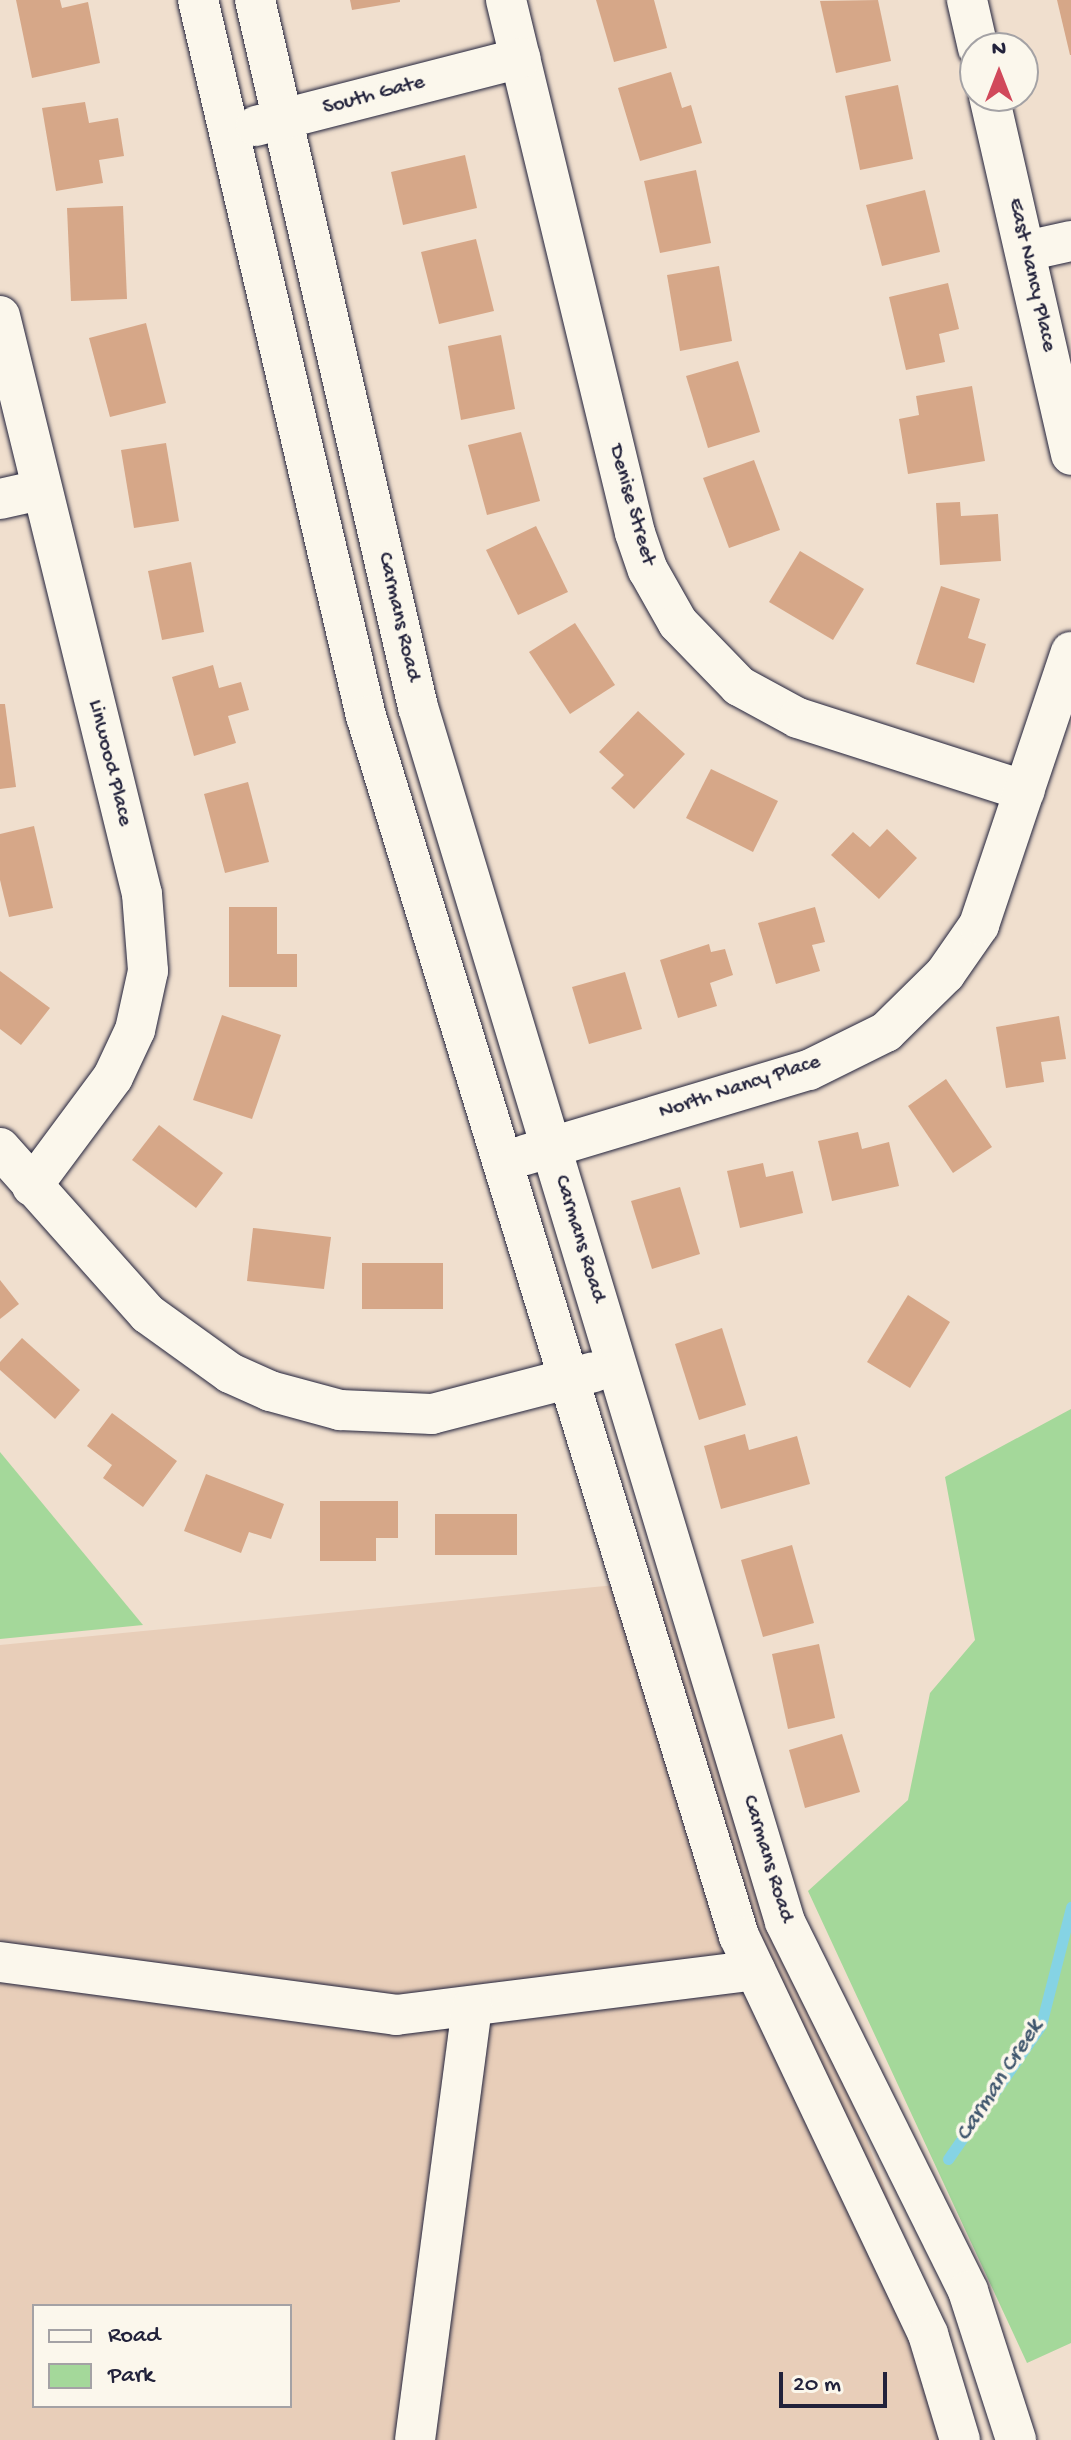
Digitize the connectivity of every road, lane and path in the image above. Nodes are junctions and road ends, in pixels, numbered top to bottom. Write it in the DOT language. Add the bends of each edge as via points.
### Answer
graph roads {
  1 [pos="198,0"];
  2 [pos="255,0"];
  3 [pos="506,0"];
  4 [pos="967,0"];
  5 [pos="974,32"];
  6 [pos="520,58"];
  7 [pos="993,112"];
  8 [pos="283,120"];
  9 [pos="228,132"];
  10 [pos="1071,241"];
  11 [pos="1026,251"];
  12 [pos="0,316"];
  13 [pos="1071,455"];
  14 [pos="40,490"];
  15 [pos="0,499"];
  16 [pos="1071,652"];
  17 [pos="1025,791"];
  18 [pos="551,1147"];
  19 [pos="0,1148"];
  20 [pos="502,1162"];
  21 [pos="32,1186"];
  22 [pos="618,1367"];
  23 [pos="569,1378"];
  24 [pos="0,1962"];
  25 [pos="755,1970"];
  26 [pos="472,2007"];
  27 [pos="415,2440"];
  28 [pos="960,2440"];
  29 [pos="1016,2440"];
  1 -- 9 [label="street"];
  2 -- 8 [label="street, Carmans Road"];
  3 -- 6 [label="street, Denise Street"];
  4 -- 5 [label="street"];
  6 -- 8 [label="street, South Gate"];
  6 -- 17 [label="street, Denise Street" via="635,533 648,570 678,623 739,686 798,718"];
  7 -- 11 [label="street, East Nancy Place"];
  8 -- 9 [label="street, South Gate"];
  8 -- 18 [label="street, Carmans Road" via="418,707"];
  9 -- 20 [label="street" via="366,716"];
  10 -- 11 [label="street"];
  11 -- 13 [label="street, East Nancy Place"];
  12 -- 14 [label="street, Linwood Place"];
  14 -- 15 [label="street"];
  14 -- 21 [label="street, Linwood Place" via="142,894 148,971 135,1030 113,1077"];
  16 -- 17 [label="street"];
  17 -- 18 [label="street, North Nancy Place" via="979,925 945,974 886,1032 809,1070"];
  18 -- 20 [label="street, North Nancy Place"];
  18 -- 22 [label="street, Carmans Road"];
  19 -- 21 [label="street"];
  20 -- 23 [label="street"];
  21 -- 23 [label="street" via="148,1314 230,1373 270,1391 340,1410 432,1414"];
  22 -- 23 [label="street"];
  22 -- 29 [label="street, Carmans Road" via="785,1922 968,2291"];
  23 -- 25 [label="street" via="739,1936"];
  24 -- 26 [label="street" via="396,2015"];
  25 -- 26 [label="street"];
  25 -- 28 [label="street" via="928,2334"];
  26 -- 27 [label="street"];
}
